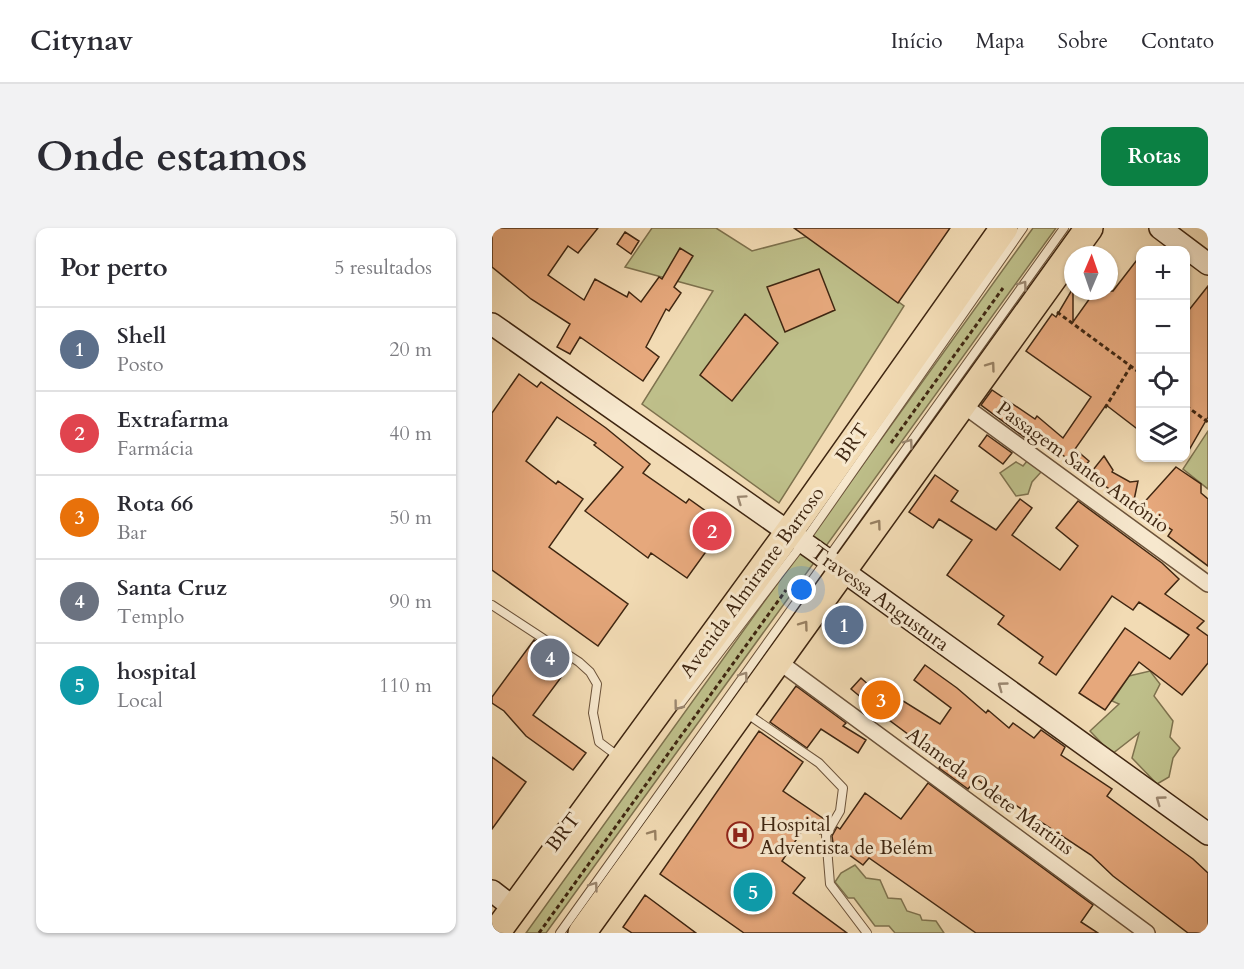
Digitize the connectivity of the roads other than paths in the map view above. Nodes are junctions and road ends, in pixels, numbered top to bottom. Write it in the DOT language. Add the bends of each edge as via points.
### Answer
graph roads {
  1 [pos="1004,228"];
  2 [pos="1023,228"];
  3 [pos="1064,228"];
  4 [pos="1089,228"];
  5 [pos="1160,228"];
  6 [pos="1208,264"];
  7 [pos="492,324"];
  8 [pos="963,405"];
  9 [pos="796,538"];
  10 [pos="834,565"];
  11 [pos="1208,584"];
  12 [pos="492,605"];
  13 [pos="778,661"];
  14 [pos="742,710"];
  15 [pos="675,711"];
  16 [pos="622,759"];
  17 [pos="1208,834"];
  18 [pos="492,891"];
  19 [pos="514,908"];
  20 [pos="495,929"];
  21 [pos="560,933"];
  22 [pos="582,933"];
  23 [pos="867,933"];
  24 [pos="1148,933"];
  1 -- 9 [label="highway, Avenida Almirante Barroso"];
  2 -- 9 [label="lane, BRT"];
  10 -- 3 [label="lane, one-way"];
  8 -- 4 [label="highway, one-way"];
  5 -- 6 [label="street"];
  9 -- 7 [label="street, Travessa Angustura, one-way"];
  10 -- 8 [label="highway, one-way"];
  8 -- 11 [label="street, Passagem Santo Antônio"];
  9 -- 10 [label="street, Travessa Angustura"];
  9 -- 15 [label="lane, BRT, one-way"];
  9 -- 16 [label="highway, Avenida Almirante Barroso"];
  13 -- 10 [label="highway, one-way"];
  17 -- 10 [label="street, Travessa Angustura, one-way"];
  21 -- 10 [label="lane, one-way"];
  12 -- 16 [label="lane" via="591,672 597,684 593,713 599,742"];
  13 -- 14 [label="highway"];
  13 -- 24 [label="street, Alameda Odete Martins"];
  22 -- 14 [label="highway, one-way"];
  14 -- 23 [label="lane" via="819,763 843,788 840,811 826,835 830,884"];
  16 -- 19 [label="highway, Avenida Almirante Barroso"];
  18 -- 19 [label="street"];
  19 -- 20 [label="highway, Avenida Almirante Barroso"];
}
